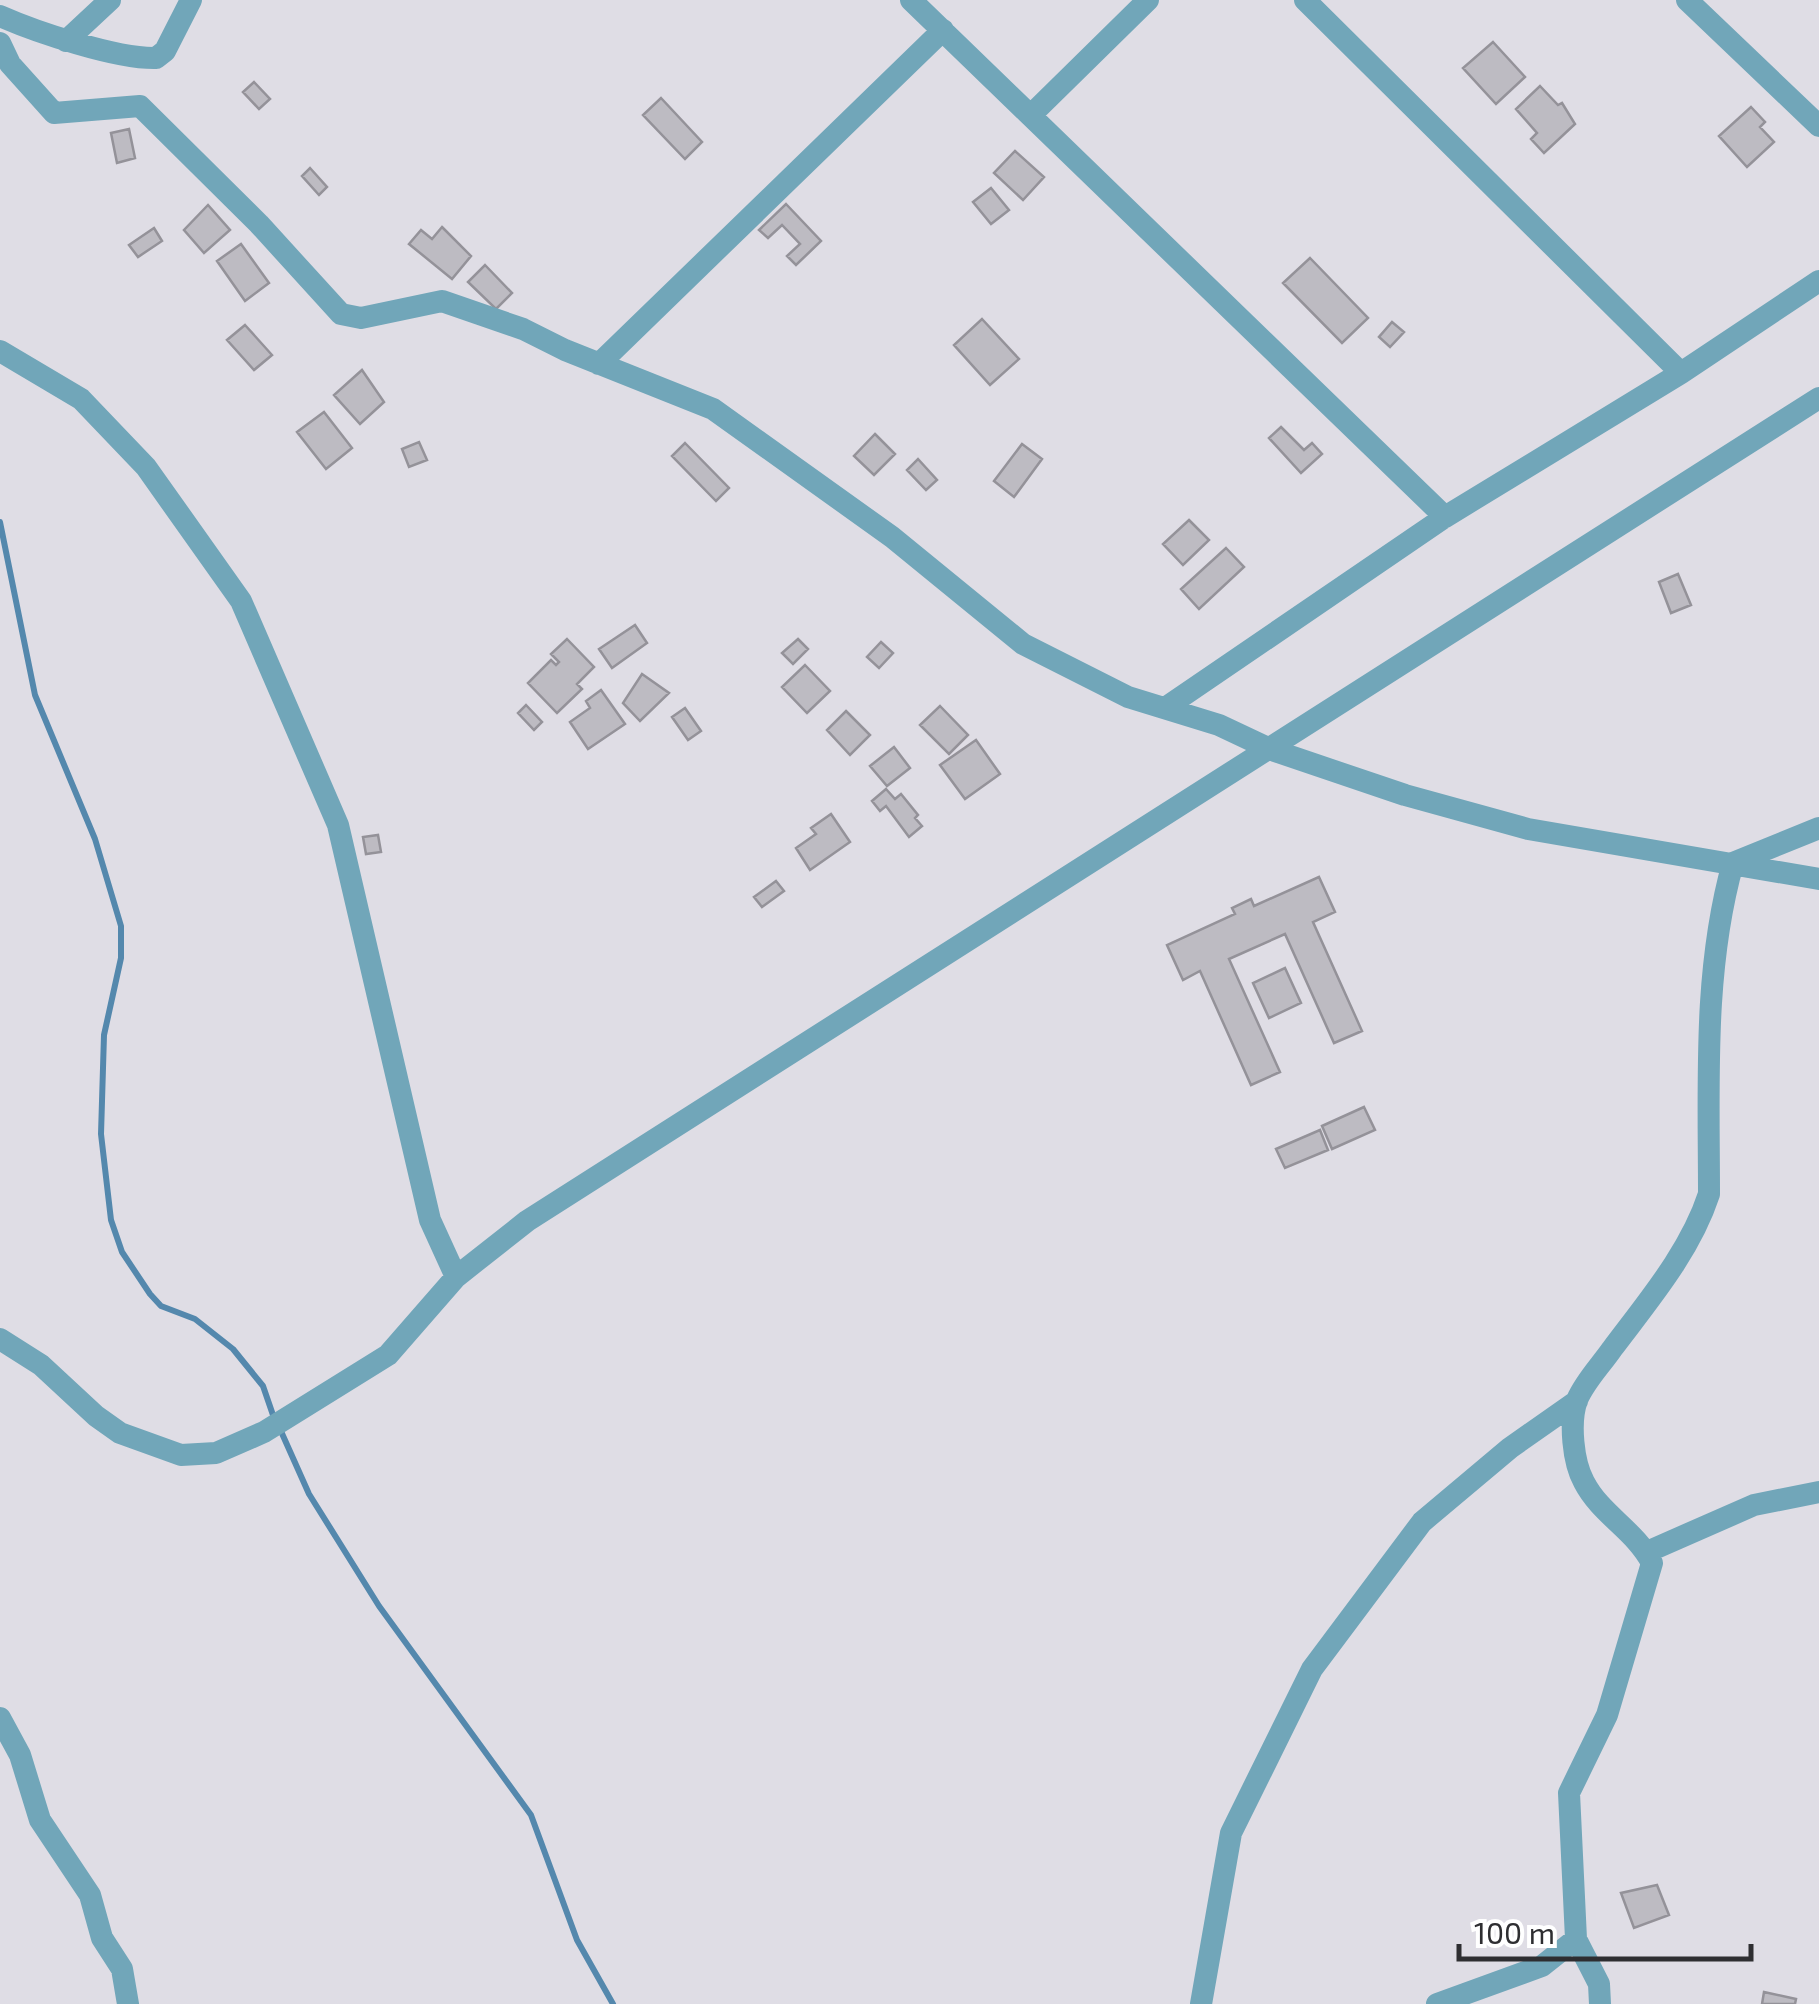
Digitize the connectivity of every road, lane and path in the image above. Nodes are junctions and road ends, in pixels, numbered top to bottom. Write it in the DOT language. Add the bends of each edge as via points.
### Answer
graph roads {
  1 [pos="110,0"];
  2 [pos="191,0"];
  3 [pos="911,0"];
  4 [pos="1148,0"];
  5 [pos="1304,0"];
  6 [pos="1687,0"];
  7 [pos="0,16"];
  8 [pos="943,30"];
  9 [pos="66,41"];
  10 [pos="0,43"];
  11 [pos="1032,114"];
  12 [pos="1819,126"];
  13 [pos="1819,282"];
  14 [pos="0,351"];
  15 [pos="599,364"];
  16 [pos="1681,374"];
  17 [pos="1819,398"];
  18 [pos="1445,517"];
  19 [pos="1165,708"];
  20 [pos="1272,750"];
  21 [pos="1819,828"];
  22 [pos="1733,863"];
  23 [pos="1819,879"];
  24 [pos="456,1277"];
  25 [pos="0,1340"];
  26 [pos="1577,1401"];
  27 [pos="1819,1492"];
  28 [pos="1647,1552"];
  29 [pos="0,1718"];
  30 [pos="1576,1939"];
  31 [pos="128,2004"];
  32 [pos="1201,2004"];
  33 [pos="1437,2004"];
  34 [pos="1600,2004"];
  1 -- 9 [label="street"];
  2 -- 9 [label="street" via="156,58"];
  3 -- 8 [label="street"];
  4 -- 11 [label="street"];
  5 -- 16 [label="street"];
  6 -- 12 [label="street"];
  7 -- 9 [label="street"];
  8 -- 11 [label="street"];
  8 -- 15 [label="street"];
  10 -- 15 [label="street" via="54,113 140,106 341,314 361,318 442,301"];
  11 -- 18 [label="street"];
  13 -- 16 [label="street"];
  14 -- 24 [label="street" via="81,398 146,467 241,600 338,825 430,1220"];
  15 -- 19 [label="street" via="713,409 892,537 1023,644 1128,697"];
  16 -- 18 [label="street"];
  17 -- 20 [label="street"];
  18 -- 19 [label="street"];
  19 -- 20 [label="street" via="1220,724"];
  20 -- 22 [label="street" via="1528,829"];
  20 -- 24 [label="street" via="527,1221"];
  21 -- 22 [label="street"];
  22 -- 23 [label="street"];
  22 -- 26 [label="street" via="1713,962 1709,1194 1664,1278"];
  24 -- 25 [label="street" via="388,1356 264,1432 216,1453 181,1455 120,1433 41,1365"];
  26 -- 28 [label="street" via="1572,1428 1582,1479"];
  26 -- 32 [label="street" via="1422,1522 1312,1670 1232,1833"];
  27 -- 28 [label="street" via="1754,1504"];
  28 -- 30 [label="street" via="1652,1564 1645,1598 1607,1716 1569,1793"];
  29 -- 31 [label="street" via="20,1754 40,1820 90,1895 102,1938 122,1969"];
  30 -- 33 [label="street" via="1542,1966"];
  30 -- 34 [label="street" via="1599,1984"];
}
